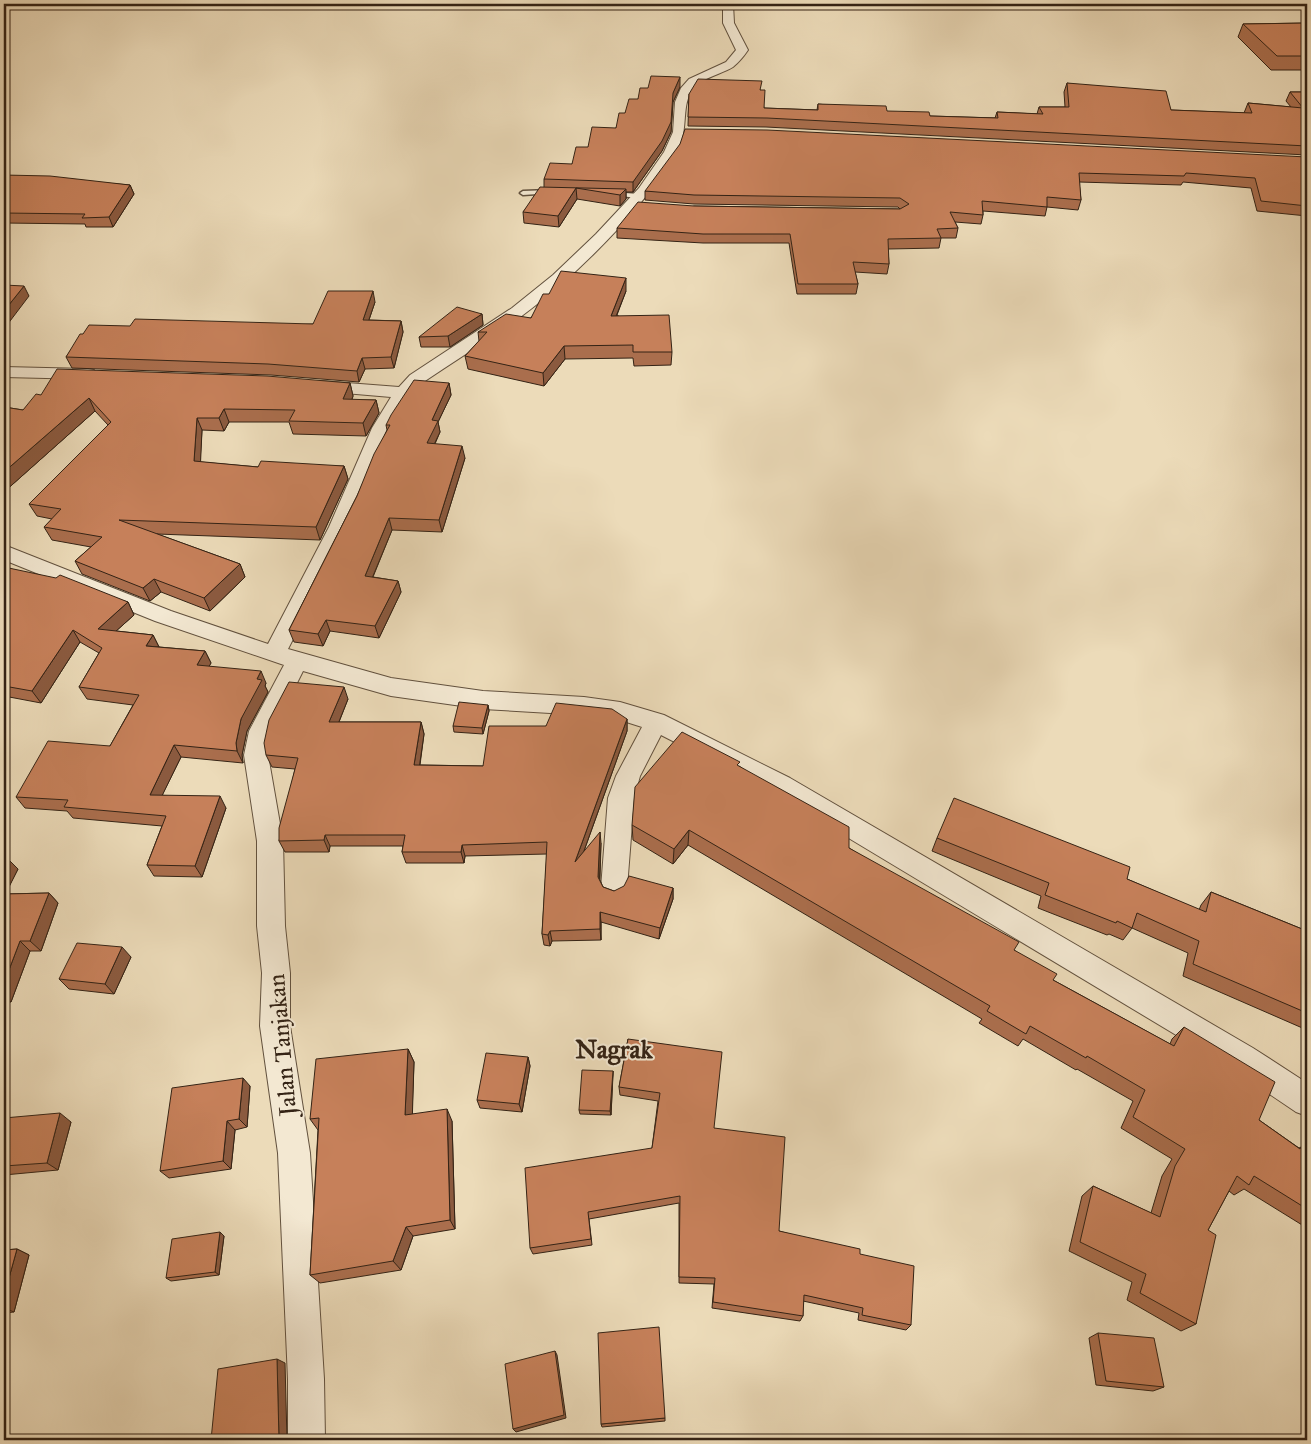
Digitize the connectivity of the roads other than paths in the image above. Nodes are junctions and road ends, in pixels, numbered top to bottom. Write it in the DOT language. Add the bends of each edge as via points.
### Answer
graph roads {
  1 [pos="728,4"];
  2 [pos="697,131"];
  3 [pos="679,132"];
  4 [pos="556,192"];
  5 [pos="522,193"];
  6 [pos="601,194"];
  7 [pos="640,202"];
  8 [pos="4,372"];
  9 [pos="103,374"];
  10 [pos="308,385"];
  11 [pos="401,392"];
  12 [pos="4,552"];
  13 [pos="286,657"];
  14 [pos="656,722"];
  15 [pos="614,888"];
  16 [pos="1307,1101"];
  17 [pos="306,1440"];
  1 -- 3 [label="street" via="729,28 740,41 742,50 730,64 693,82 685,91"];
  2 -- 3 [label="street"];
  3 -- 7 [label="street, Jalan Tanjakan"];
  4 -- 5 [label="lane"];
  6 -- 7 [label="lane"];
  7 -- 11 [label="street, Jalan Tanjakan" via="518,311"];
  8 -- 9 [label="street"];
  10 -- 11 [label="street"];
  11 -- 13 [label="street, Jalan Tanjakan" via="385,419"];
  12 -- 13 [label="street" via="163,616"];
  13 -- 14 [label="street" via="391,687 483,700 584,706 620,711"];
  13 -- 17 [label="street, Jalan Tanjakan" via="256,755 270,841 275,1026 294,1153 306,1379"];
  14 -- 15 [label="street" via="628,776 621,798"];
  14 -- 16 [label="street" via="781,785 1225,1048"];
}
